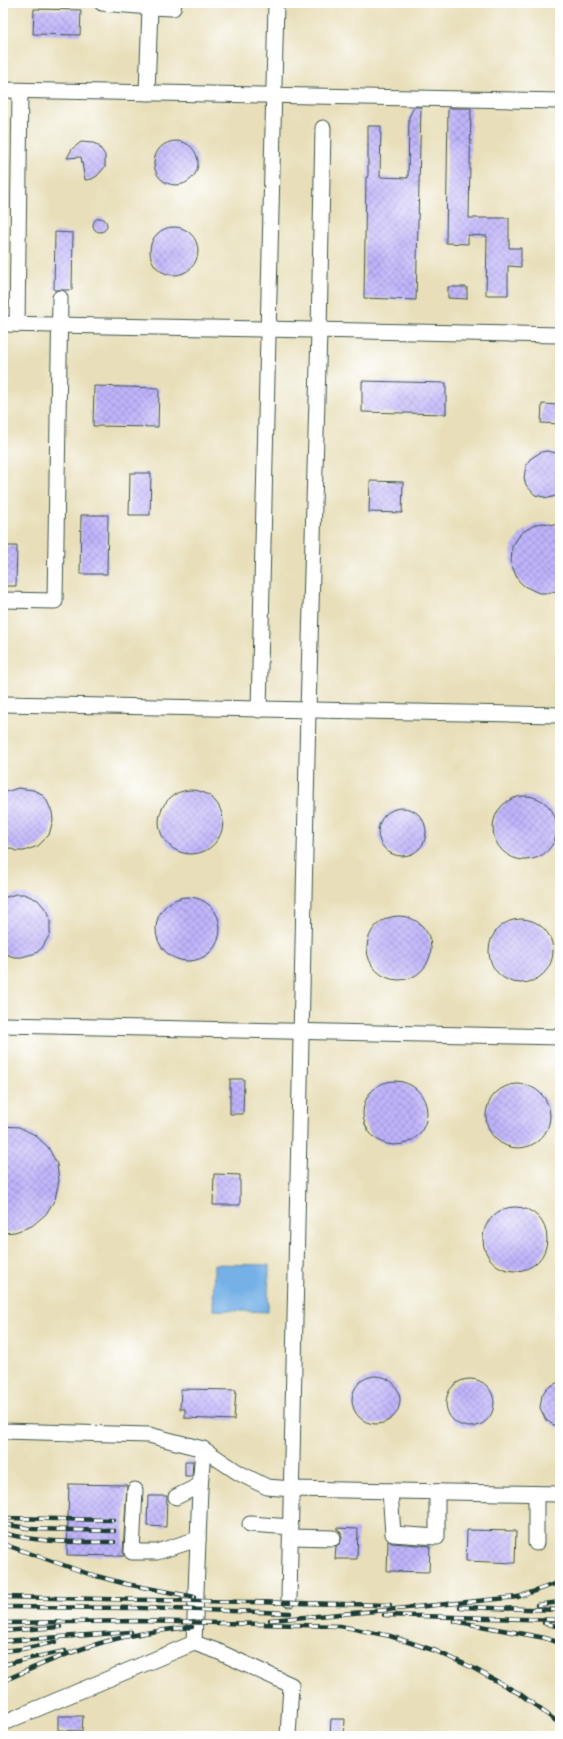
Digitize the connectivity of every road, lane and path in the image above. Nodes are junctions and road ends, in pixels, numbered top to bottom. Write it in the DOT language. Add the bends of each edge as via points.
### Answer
graph roads {
  1 [pos="102,3"];
  2 [pos="174,3"];
  3 [pos="276,3"];
  4 [pos="150,7"];
  5 [pos="3,90"];
  6 [pos="20,91"];
  7 [pos="147,93"];
  8 [pos="274,96"];
  9 [pos="560,102"];
  10 [pos="323,128"];
  11 [pos="60,298"];
  12 [pos="10,324"];
  13 [pos="60,325"];
  14 [pos="269,330"];
  15 [pos="319,331"];
  16 [pos="560,335"];
  17 [pos="3,600"];
  18 [pos="3,704"];
  19 [pos="259,710"];
  20 [pos="308,711"];
  21 [pos="560,715"];
  22 [pos="3,1025"];
  23 [pos="302,1032"];
  24 [pos="560,1037"];
  25 [pos="3,1431"];
  26 [pos="203,1449"];
  27 [pos="200,1485"];
  28 [pos="292,1489"];
  29 [pos="135,1490"];
  30 [pos="390,1491"];
  31 [pos="437,1492"];
  32 [pos="536,1494"];
  33 [pos="560,1494"];
  34 [pos="176,1497"];
  35 [pos="250,1524"];
  36 [pos="291,1532"];
  37 [pos="333,1538"];
  38 [pos="198,1539"];
  39 [pos="536,1543"];
  40 [pos="289,1599"];
  41 [pos="194,1643"];
  42 [pos="3,1723"];
  43 [pos="288,1736"];
  1 -- 4 [label="lane"];
  2 -- 4 [label="lane" via="173,8"];
  3 -- 8 [label="lane"];
  4 -- 7 [label="lane"];
  5 -- 6 [label="lane"];
  6 -- 7 [label="lane"];
  6 -- 12 [label="lane"];
  7 -- 8 [label="lane"];
  8 -- 9 [label="lane"];
  8 -- 14 [label="lane"];
  10 -- 15 [label="lane"];
  11 -- 13 [label="lane"];
  12 -- 13 [label="lane"];
  13 -- 14 [label="lane"];
  13 -- 17 [label="lane" via="55,601"];
  14 -- 15 [label="lane"];
  14 -- 19 [label="lane"];
  15 -- 16 [label="lane"];
  15 -- 20 [label="lane"];
  18 -- 19 [label="lane"];
  19 -- 20 [label="lane"];
  20 -- 21 [label="lane"];
  20 -- 23 [label="lane"];
  22 -- 23 [label="lane"];
  23 -- 24 [label="lane"];
  23 -- 28 [label="lane"];
  25 -- 26 [label="lane" via="149,1435"];
  26 -- 27 [label="lane"];
  26 -- 28 [label="lane" via="239,1473 267,1487"];
  27 -- 34 [label="lane"];
  27 -- 38 [label="lane"];
  28 -- 30 [label="lane"];
  28 -- 36 [label="lane"];
  29 -- 38 [label="lane" via="132,1552 157,1552"];
  30 -- 31 [label="lane"];
  30 -- 31 [label="lane" via="393,1534 437,1537"];
  31 -- 32 [label="lane"];
  32 -- 33 [label="lane"];
  32 -- 39 [label="lane"];
  35 -- 36 [label="lane"];
  36 -- 37 [label="lane"];
  36 -- 40 [label="lane"];
  38 -- 41 [label="lane"];
  41 -- 42 [label="lane"];
  41 -- 43 [label="lane" via="291,1685"];
}
